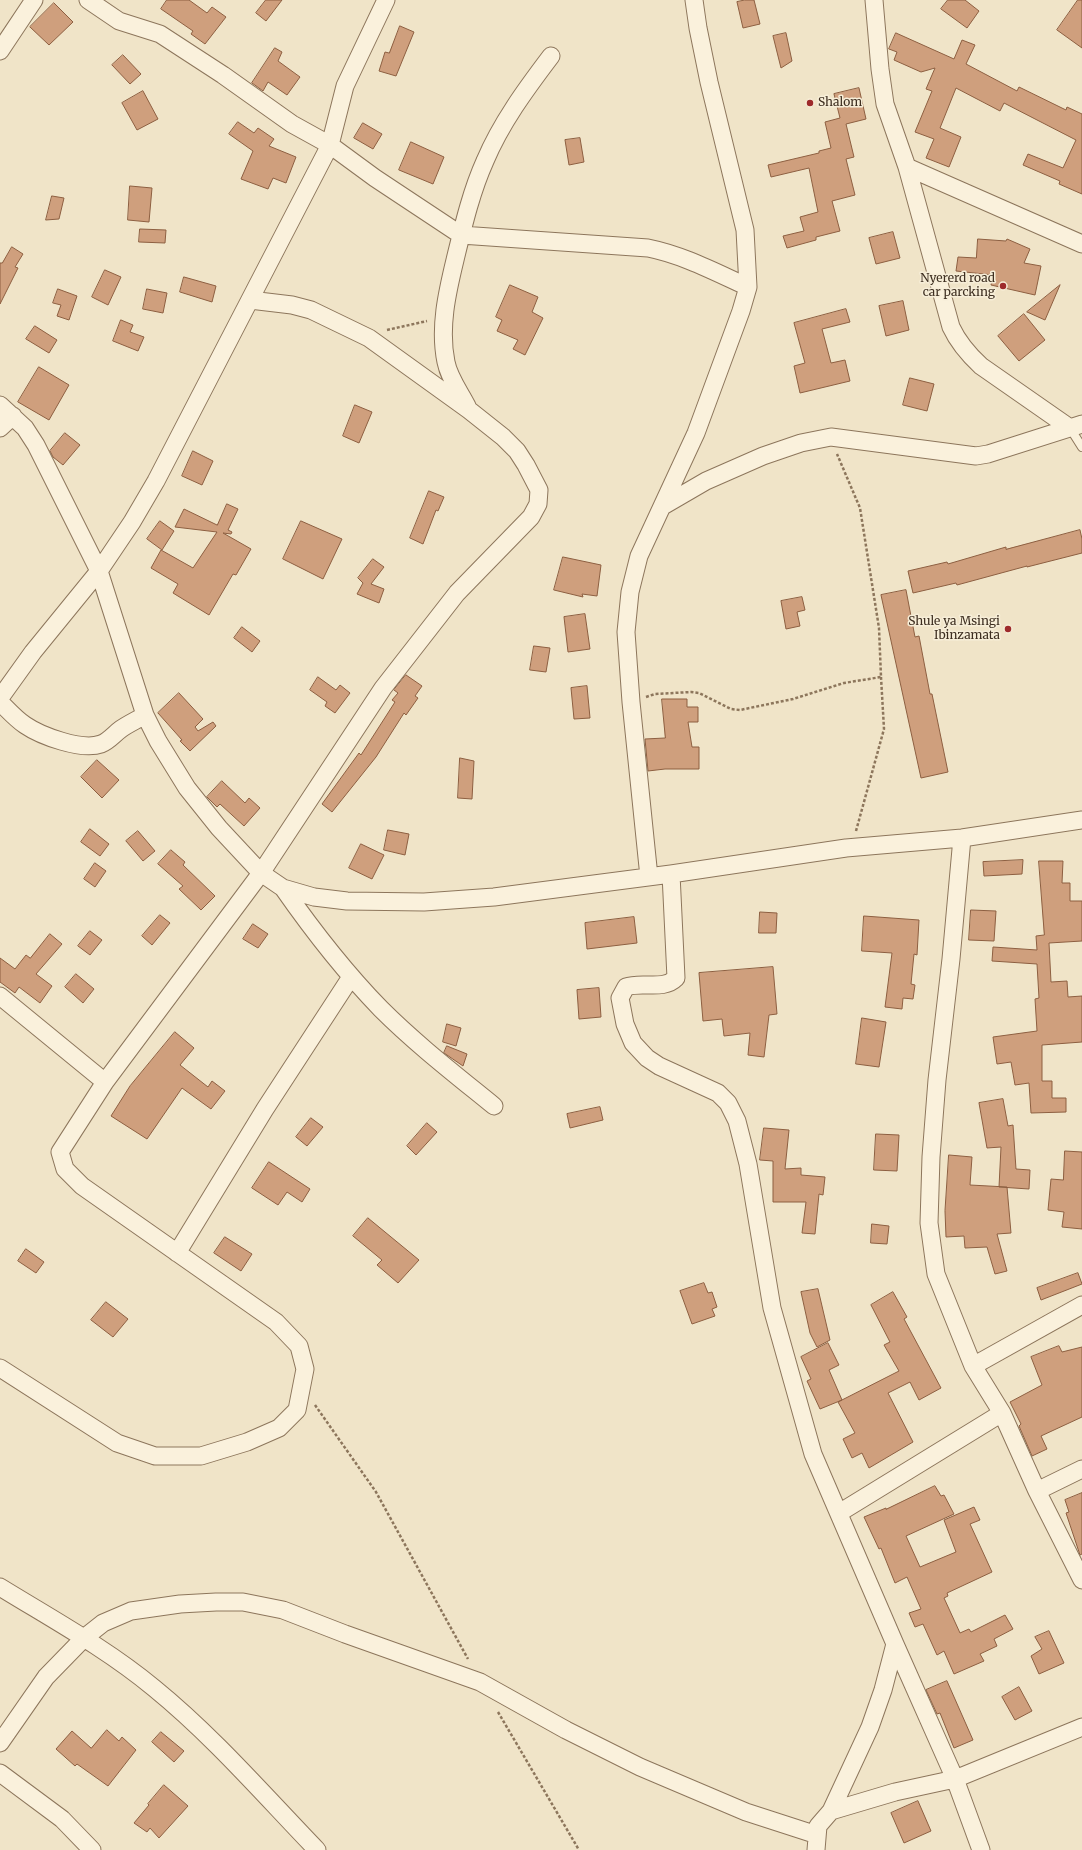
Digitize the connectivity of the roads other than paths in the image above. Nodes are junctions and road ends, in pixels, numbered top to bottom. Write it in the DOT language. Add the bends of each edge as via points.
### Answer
graph roads {
  1 [pos="34,0"];
  2 [pos="88,0"];
  3 [pos="386,0"];
  4 [pos="694,0"];
  5 [pos="874,0"];
  6 [pos="0,51"];
  7 [pos="551,56"];
  8 [pos="330,145"];
  9 [pos="907,167"];
  10 [pos="461,235"];
  11 [pos="1082,244"];
  12 [pos="748,287"];
  13 [pos="250,300"];
  14 [pos="0,405"];
  15 [pos="470,410"];
  16 [pos="13,416"];
  17 [pos="1076,426"];
  18 [pos="0,428"];
  19 [pos="1082,447"];
  20 [pos="663,506"];
  21 [pos="99,571"];
  22 [pos="0,698"];
  23 [pos="0,702"];
  24 [pos="145,715"];
  25 [pos="1082,820"];
  26 [pos="962,838"];
  27 [pos="261,873"];
  28 [pos="671,874"];
  29 [pos="649,876"];
  30 [pos="283,888"];
  31 [pos="351,977"];
  32 [pos="0,996"];
  33 [pos="105,1082"];
  34 [pos="494,1106"];
  35 [pos="177,1253"];
  36 [pos="1082,1305"];
  37 [pos="973,1366"];
  38 [pos="0,1368"];
  39 [pos="1002,1414"];
  40 [pos="1082,1469"];
  41 [pos="1037,1491"];
  42 [pos="839,1513"];
  43 [pos="1082,1580"];
  44 [pos="0,1587"];
  45 [pos="84,1638"];
  46 [pos="895,1644"];
  47 [pos="1082,1727"];
  48 [pos="0,1743"];
  49 [pos="0,1773"];
  50 [pos="955,1779"];
  51 [pos="831,1811"];
  52 [pos="816,1842"];
  53 [pos="92,1850"];
  54 [pos="317,1850"];
  55 [pos="981,1850"];
  1 -- 6 [label="street"];
  2 -- 8 [label="street" via="119,21 160,34 292,124"];
  3 -- 8 [label="street" via="345,86"];
  4 -- 12 [label="street" via="709,82 745,230"];
  5 -- 9 [label="street" via="886,104"];
  7 -- 10 [label="street" via="504,123 475,187"];
  8 -- 10 [label="street"];
  8 -- 13 [label="street"];
  9 -- 11 [label="street"];
  9 -- 17 [label="street" via="956,338 981,366"];
  10 -- 12 [label="street" via="648,248 686,259"];
  10 -- 15 [label="street" via="443,319 446,363"];
  12 -- 20 [label="street" via="742,312 696,432"];
  13 -- 15 [label="street" via="311,310 369,338"];
  13 -- 21 [label="street" via="156,482"];
  14 -- 16 [label="street"];
  15 -- 27 [label="street" via="517,451 539,490 538,504 531,517 457,593 387,682"];
  16 -- 18 [label="street"];
  16 -- 21 [label="street" via="36,445"];
  17 -- 19 [label="lane"];
  17 -- 20 [label="street" via="976,456 830,437 763,456 706,481"];
  20 -- 29 [label="street" via="639,556 630,592 626,632"];
  21 -- 22 [label="street" via="33,652"];
  21 -- 24 [label="street"];
  23 -- 24 [label="street" via="25,725 39,733 85,746 108,741 121,729"];
  24 -- 27 [label="street" via="187,788 219,828"];
  25 -- 26 [label="street"];
  26 -- 28 [label="street" via="846,848"];
  26 -- 37 [label="street" via="936,1080 929,1224 936,1274"];
  27 -- 30 [label="street"];
  27 -- 33 [label="street"];
  28 -- 29 [label="street"];
  28 -- 42 [label="street" via="676,978 667,984 626,987 620,998 625,1024 633,1043 647,1058 718,1093 728,1103 737,1121 748,1164 772,1308 813,1454"];
  29 -- 30 [label="street" via="494,897 424,902 347,901 314,897"];
  30 -- 31 [label="street"];
  31 -- 34 [label="street" via="418,1043"];
  31 -- 35 [label="street" via="265,1109"];
  32 -- 33 [label="street"];
  33 -- 35 [label="street" via="60,1152 65,1169 82,1186"];
  35 -- 38 [label="street" via="276,1322 298,1346 305,1369 297,1410 279,1428 247,1442 201,1456 155,1456 117,1443"];
  36 -- 37 [label="street"];
  37 -- 39 [label="street"];
  39 -- 41 [label="street"];
  39 -- 42 [label="street"];
  40 -- 41 [label="street"];
  41 -- 43 [label="street"];
  42 -- 46 [label="street"];
  44 -- 45 [label="street"];
  45 -- 48 [label="street" via="46,1677"];
  45 -- 52 [label="street" via="104,1623 131,1611 180,1604 243,1602 283,1610 480,1682 566,1730 640,1767"];
  45 -- 54 [label="street" via="154,1688 210,1739"];
  46 -- 50 [label="street"];
  46 -- 51 [label="street" via="870,1727"];
  47 -- 50 [label="street"];
  49 -- 53 [label="street" via="62,1819"];
  50 -- 51 [label="street" via="895,1792"];
  50 -- 55 [label="street"];
  51 -- 52 [label="street" via="818,1826"];
}
